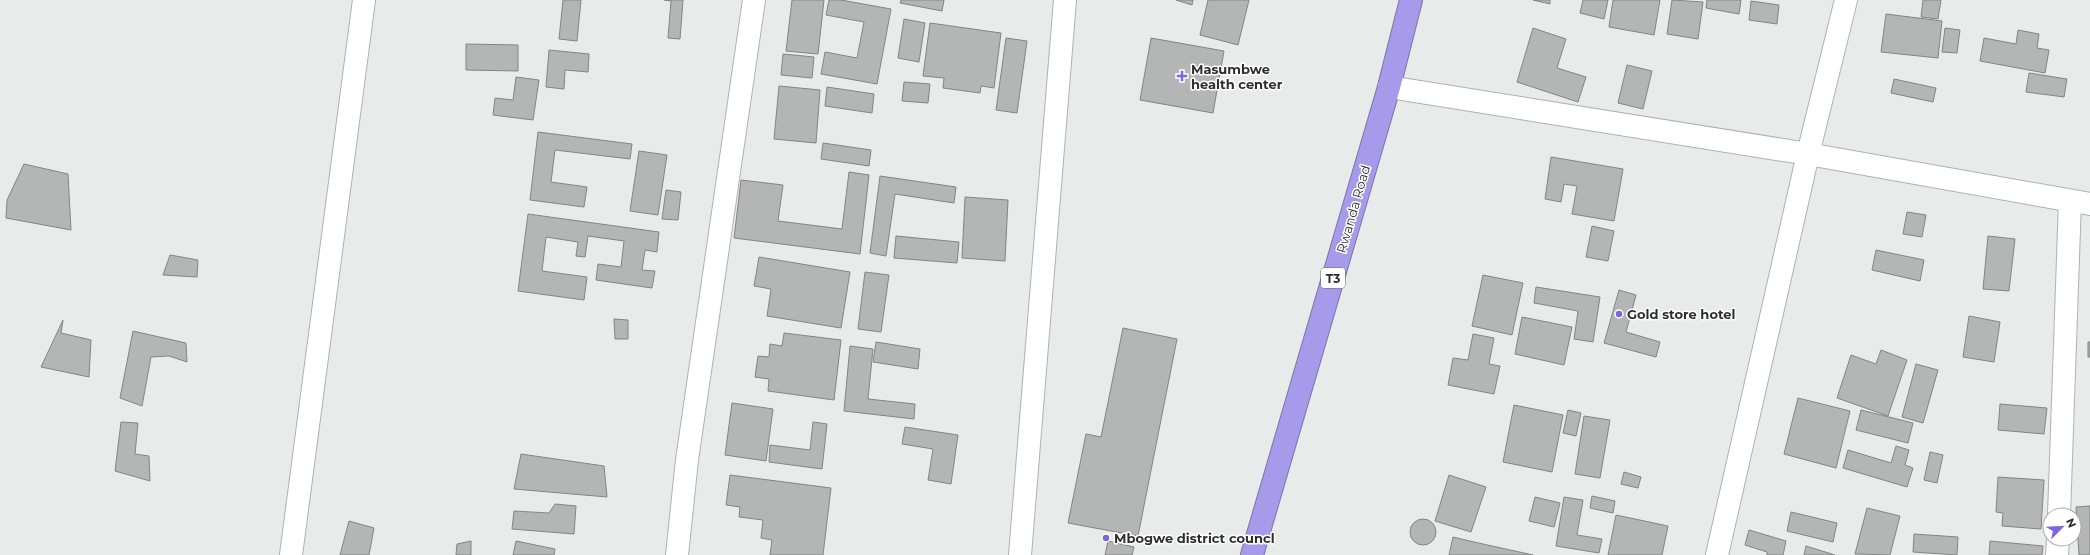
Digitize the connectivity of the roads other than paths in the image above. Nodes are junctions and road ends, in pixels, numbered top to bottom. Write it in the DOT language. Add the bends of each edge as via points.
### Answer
graph roads {
  1 [pos="364,0"];
  2 [pos="754,0"];
  3 [pos="1065,0"];
  4 [pos="1411,0"];
  5 [pos="1846,0"];
  6 [pos="1389,87"];
  7 [pos="1808,154"];
  8 [pos="2080,203"];
  9 [pos="2060,507"];
  10 [pos="291,555"];
  11 [pos="677,555"];
  12 [pos="1020,555"];
  13 [pos="1252,555"];
  14 [pos="1717,555"];
  1 -- 10 [label="street"];
  2 -- 11 [label="street" via="687,460"];
  3 -- 12 [label="street"];
  4 -- 6 [label="highway, Rwanda Road / T3"];
  5 -- 7 [label="street"];
  6 -- 7 [label="street"];
  6 -- 13 [label="highway, Rwanda Road / T3"];
  7 -- 8 [label="street"];
  7 -- 14 [label="street"];
  8 -- 9 [label="street"];
}
